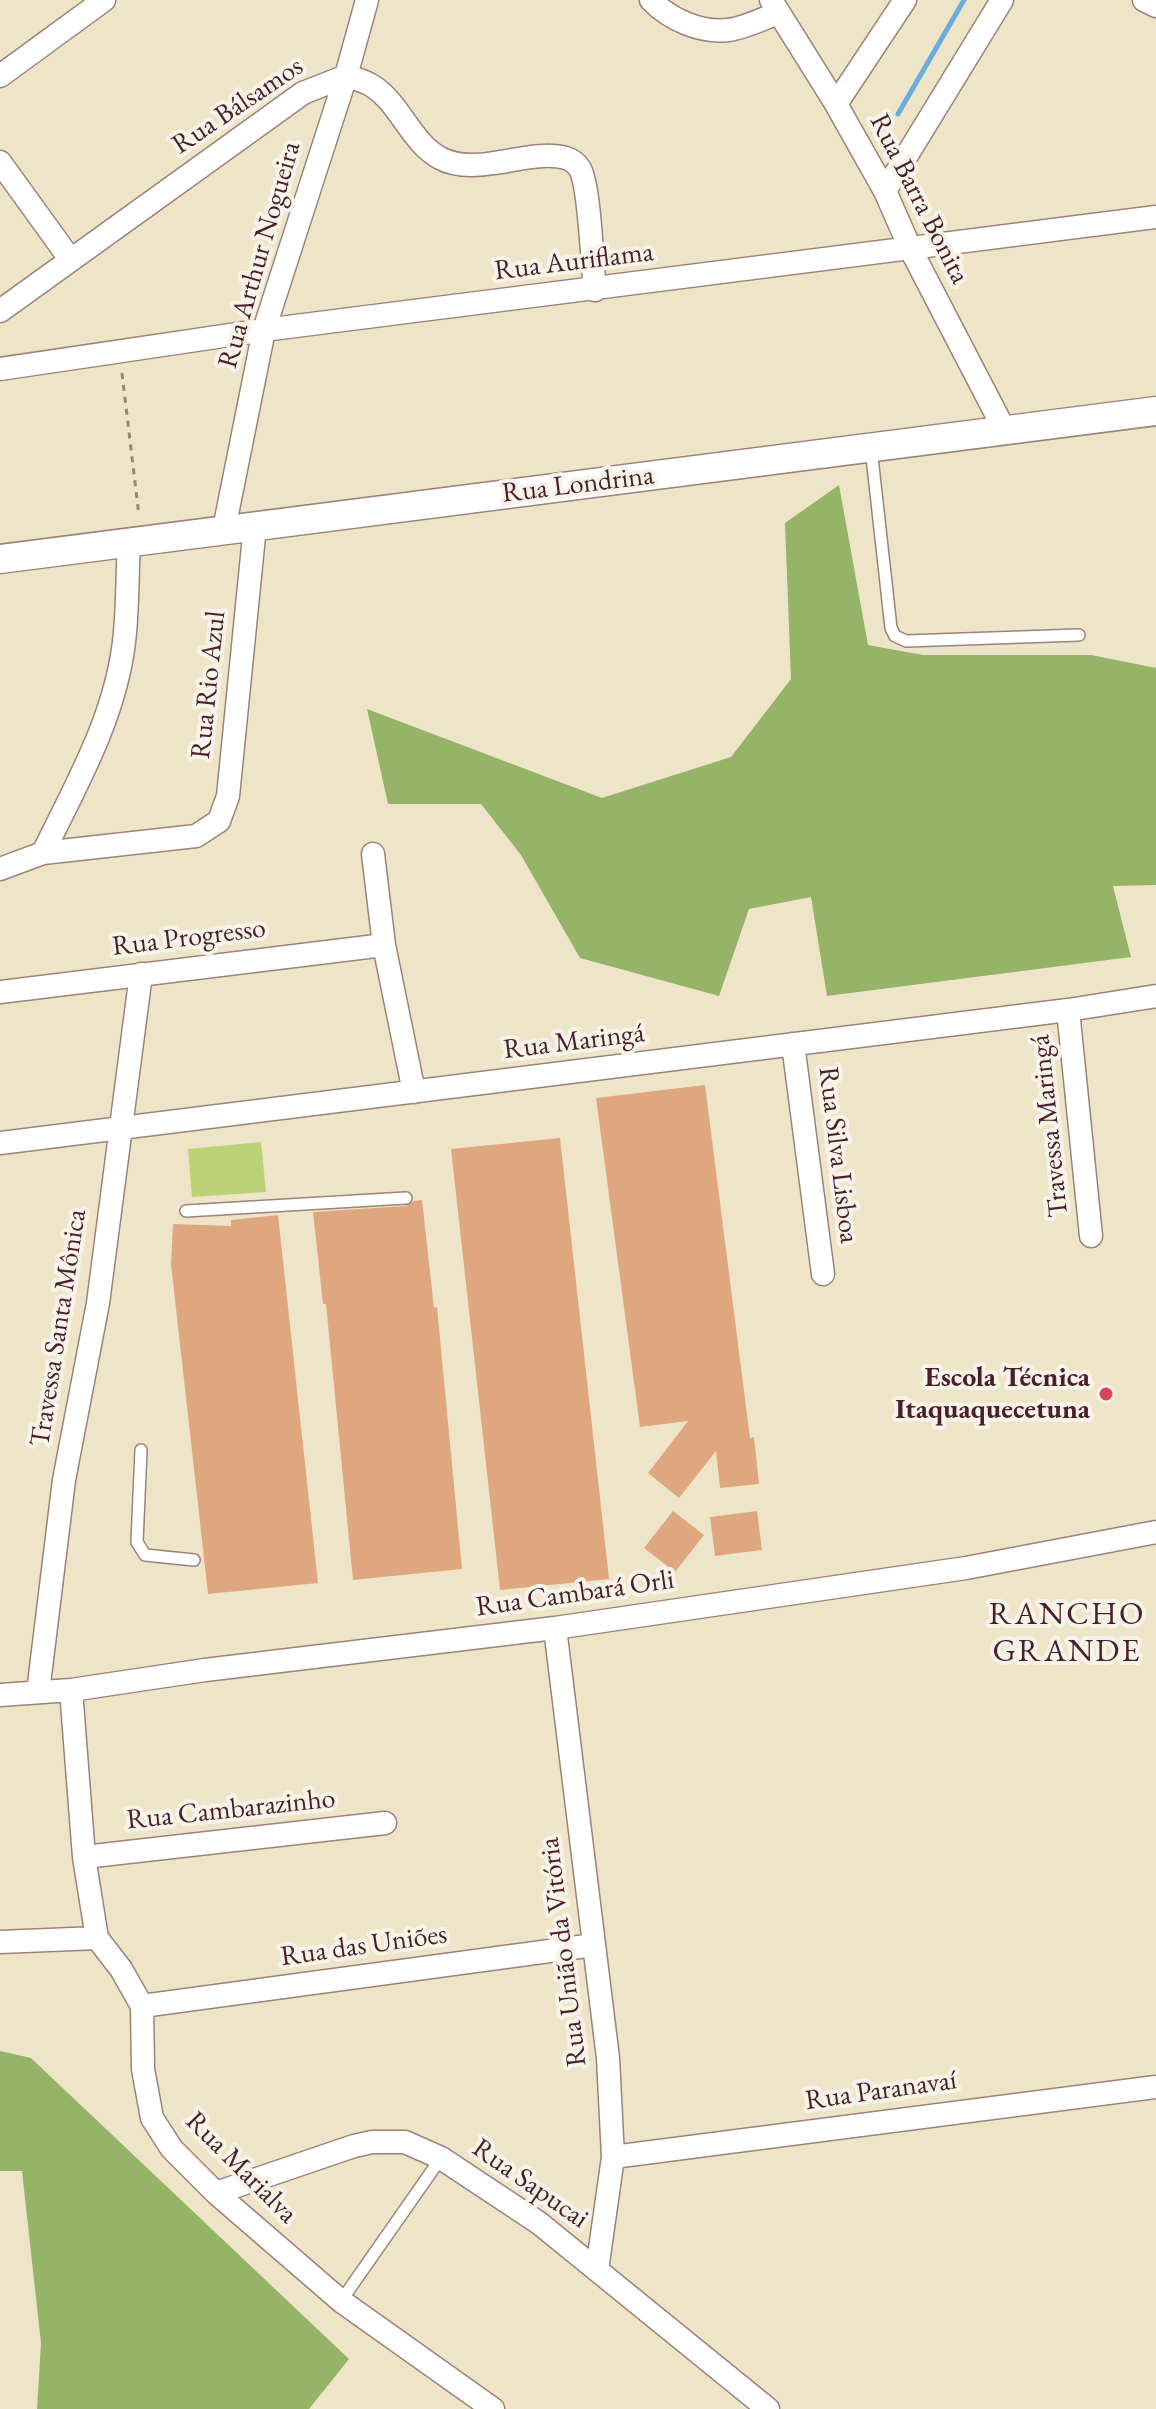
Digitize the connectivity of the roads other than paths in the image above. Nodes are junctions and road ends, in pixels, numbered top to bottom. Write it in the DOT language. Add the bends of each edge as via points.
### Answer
graph roads {
  1 [pos="104,0"];
  2 [pos="367,0"];
  3 [pos="651,0"];
  4 [pos="905,0"];
  5 [pos="1002,0"];
  6 [pos="1144,0"];
  7 [pos="774,6"];
  8 [pos="1156,6"];
  9 [pos="0,76"];
  10 [pos="346,76"];
  11 [pos="836,104"];
  12 [pos="0,162"];
  13 [pos="885,191"];
  14 [pos="1156,217"];
  15 [pos="910,248"];
  16 [pos="70,259"];
  17 [pos="595,290"];
  18 [pos="0,311"];
  19 [pos="264,330"];
  20 [pos="0,369"];
  21 [pos="1156,411"];
  22 [pos="1005,431"];
  23 [pos="871,448"];
  24 [pos="255,526"];
  25 [pos="224,529"];
  26 [pos="136,542"];
  27 [pos="0,559"];
  28 [pos="1079,635"];
  29 [pos="43,853"];
  30 [pos="373,854"];
  31 [pos="1,862"];
  32 [pos="384,945"];
  33 [pos="141,974"];
  34 [pos="0,992"];
  35 [pos="1156,996"];
  36 [pos="1068,1010"];
  37 [pos="793,1044"];
  38 [pos="414,1092"];
  39 [pos="119,1129"];
  40 [pos="0,1143"];
  41 [pos="406,1198"];
  42 [pos="186,1211"];
  43 [pos="1091,1236"];
  44 [pos="823,1274"];
  45 [pos="141,1450"];
  46 [pos="1156,1532"];
  47 [pos="194,1560"];
  48 [pos="555,1628"];
  49 [pos="71,1690"];
  50 [pos="38,1692"];
  51 [pos="0,1695"];
  52 [pos="385,1823"];
  53 [pos="84,1857"];
  54 [pos="97,1938"];
  55 [pos="0,1942"];
  56 [pos="594,1945"];
  57 [pos="142,2006"];
  58 [pos="1156,2087"];
  59 [pos="613,2157"];
  60 [pos="441,2158"];
  61 [pos="216,2193"];
  62 [pos="597,2270"];
  63 [pos="341,2301"];
  64 [pos="493,2409"];
  65 [pos="768,2409"];
  1 -- 9 [label="street"];
  2 -- 10 [label="street, Rua Arthur Nogueira"];
  3 -- 7 [label="street" via="678,21 707,29 728,30"];
  4 -- 11 [label="street"];
  5 -- 13 [label="street"];
  6 -- 8 [label="street"];
  7 -- 11 [label="street, Rua Barra Bonita"];
  10 -- 16 [label="street, Rua Bálsamos" via="303,93"];
  10 -- 17 [label="street, Rua Bálsamos" via="369,83 441,159 476,166 546,156 575,162 586,190"];
  10 -- 19 [label="street, Rua Arthur Nogueira"];
  11 -- 13 [label="street, Rua Barra Bonita"];
  12 -- 16 [label="street"];
  13 -- 15 [label="street, Rua Barra Bonita"];
  14 -- 15 [label="street, Rua Auriflama"];
  15 -- 17 [label="street, Rua Auriflama"];
  15 -- 22 [label="street, Rua Barra Bonita"];
  16 -- 18 [label="street, Rua Bálsamos"];
  17 -- 19 [label="street, Rua Auriflama"];
  19 -- 20 [label="street, Rua Auriflama"];
  19 -- 25 [label="street, Rua Arthur Nogueira"];
  21 -- 22 [label="street, Rua Londrina"];
  22 -- 23 [label="street, Rua Londrina"];
  23 -- 24 [label="street, Rua Londrina"];
  23 -- 28 [label="lane" via="895,636 906,641"];
  24 -- 25 [label="street, Rua Londrina"];
  24 -- 29 [label="street, Rua Rio Azul" via="228,796 219,821 196,836"];
  25 -- 26 [label="street, Rua Londrina"];
  26 -- 27 [label="street, Rua Londrina"];
  26 -- 29 [label="street" via="110,706"];
  29 -- 31 [label="street"];
  30 -- 32 [label="street"];
  32 -- 33 [label="street, Rua Progresso"];
  32 -- 38 [label="street"];
  33 -- 34 [label="street, Rua Progresso"];
  33 -- 39 [label="street, Travessa Santa Mônica"];
  35 -- 36 [label="street, Rua Maringá"];
  36 -- 37 [label="street, Rua Maringá"];
  36 -- 43 [label="street, Travessa Maringá"];
  37 -- 38 [label="street, Rua Maringá"];
  37 -- 44 [label="street, Rua Silva Lisboa"];
  38 -- 39 [label="street, Rua Maringá"];
  39 -- 40 [label="street, Rua Maringá"];
  39 -- 50 [label="street, Travessa Santa Mônica" via="98,1303 64,1480"];
  41 -- 42 [label="lane"];
  45 -- 47 [label="lane" via="137,1542 145,1555"];
  46 -- 48 [label="street, Rua Cambará Orli" via="966,1568"];
  48 -- 49 [label="street, Rua Cambará Orli"];
  48 -- 56 [label="street, Rua União da Vitória"];
  49 -- 50 [label="street, Rua Cambará Orli"];
  49 -- 53 [label="street, Rua Marialva"];
  50 -- 51 [label="street, Rua Cambará Orli"];
  52 -- 53 [label="street, Rua Cambarazinho"];
  53 -- 54 [label="street, Rua Marialva"];
  54 -- 55 [label="street"];
  54 -- 57 [label="street, Rua Marialva"];
  56 -- 57 [label="street, Rua das Uniões"];
  56 -- 59 [label="street, Rua União da Vitória"];
  57 -- 61 [label="street, Rua Marialva" via="143,2069 152,2118 172,2149"];
  58 -- 59 [label="street, Rua Paranavaí"];
  59 -- 62 [label="street, Rua União da Vitória"];
  60 -- 61 [label="street, Rua Sapucai" via="405,2142 372,2142"];
  60 -- 62 [label="street, Rua Sapucai" via="539,2223"];
  60 -- 63 [label="lane"];
  61 -- 63 [label="street, Rua Marialva"];
  62 -- 65 [label="street, Rua Sapucai"];
  63 -- 64 [label="street, Rua Marialva"];
}
